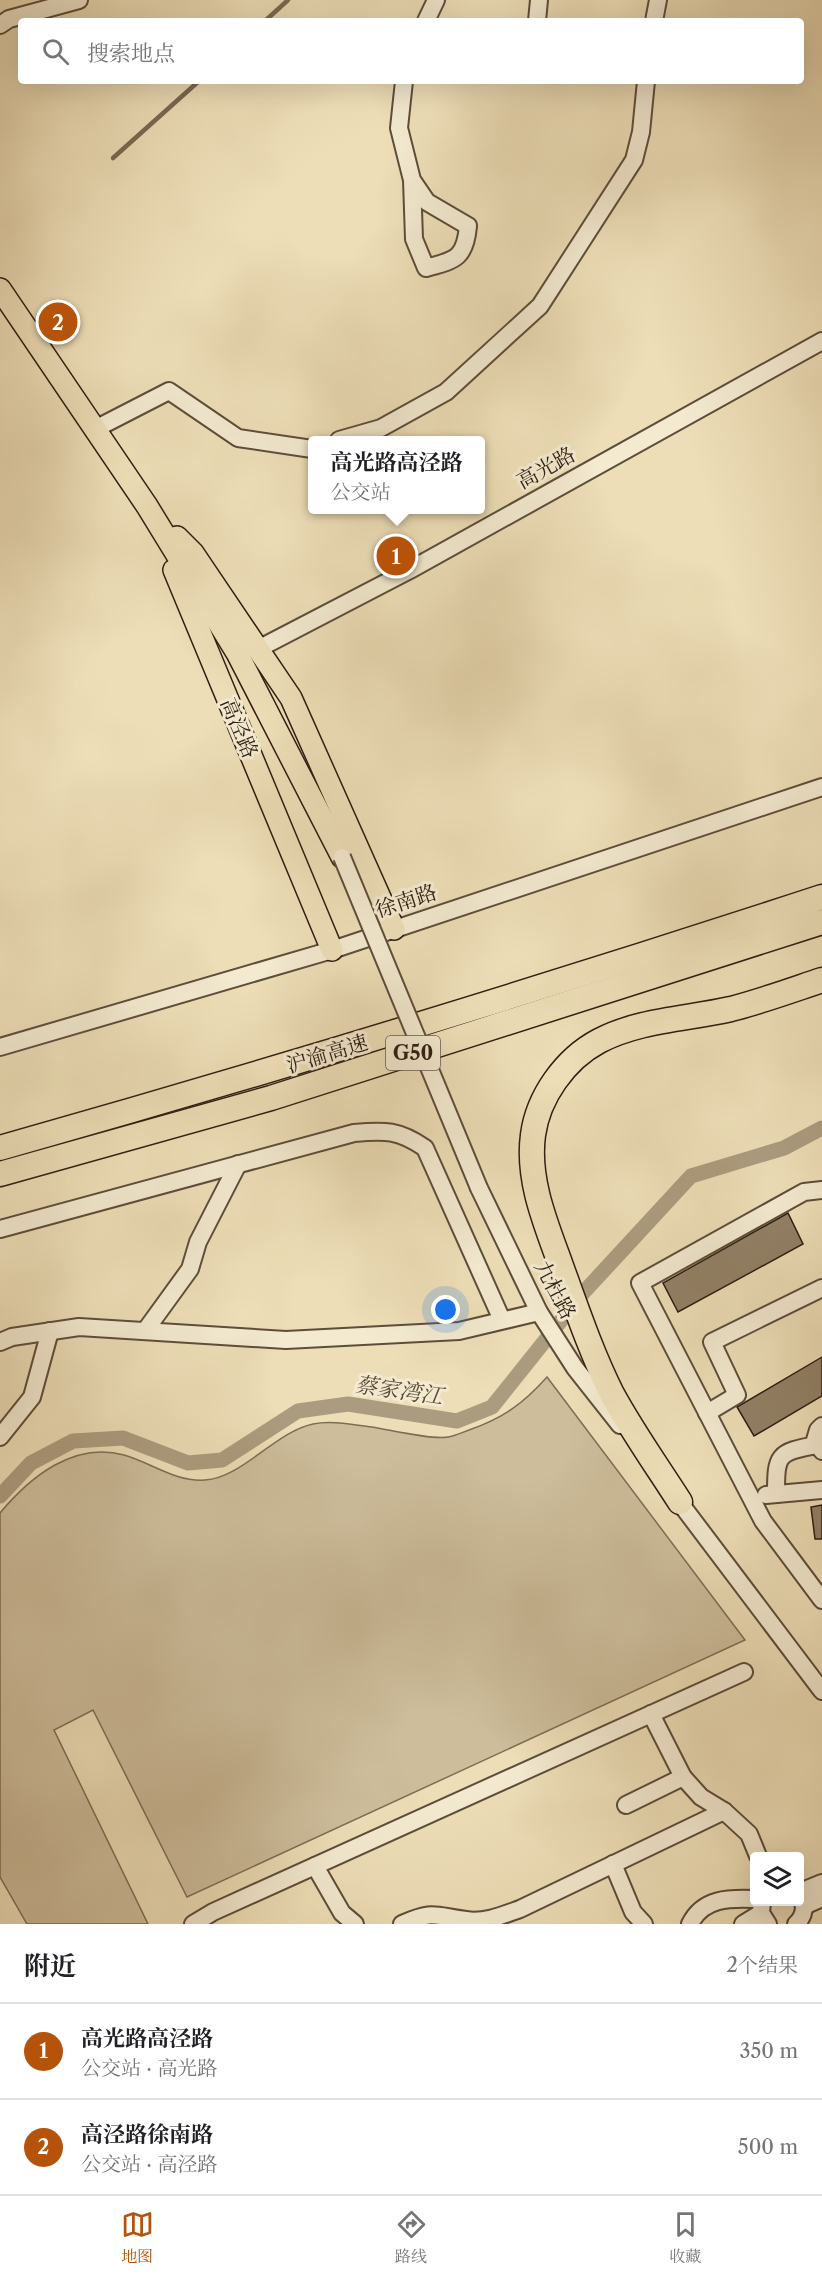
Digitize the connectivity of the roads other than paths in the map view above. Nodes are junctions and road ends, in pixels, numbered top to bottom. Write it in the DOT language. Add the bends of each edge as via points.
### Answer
graph roads {
  1 [pos="79,0"];
  2 [pos="436,0"];
  3 [pos="539,0"];
  4 [pos="658,0"];
  5 [pos="427,18"];
  6 [pos="537,18"];
  7 [pos="655,18"];
  8 [pos="0,24"];
  9 [pos="404,84"];
  10 [pos="646,84"];
  11 [pos="412,180"];
  12 [pos="0,289"];
  13 [pos="822,341"];
  14 [pos="95,429"];
  15 [pos="355,436"];
  16 [pos="308,448"];
  17 [pos="147,506"];
  18 [pos="258,649"];
  19 [pos="822,787"];
  20 [pos="342,857"];
  21 [pos="822,897"];
  22 [pos="822,922"];
  23 [pos="394,929"];
  24 [pos="332,950"];
  25 [pos="822,980"];
  26 [pos="0,1047"];
  27 [pos="1,1148"];
  28 [pos="238,1164"];
  29 [pos="0,1174"];
  30 [pos="822,1190"];
  31 [pos="0,1229"];
  32 [pos="822,1288"];
  33 [pos="539,1312"];
  34 [pos="502,1320"];
  35 [pos="50,1331"];
  36 [pos="145,1331"];
  37 [pos="0,1342"];
  38 [pos="707,1413"];
  39 [pos="822,1426"];
  40 [pos="0,1437"];
  41 [pos="819,1448"];
  42 [pos="822,1490"];
  43 [pos="776,1494"];
  44 [pos="750,1497"];
  45 [pos="680,1502"];
  46 [pos="822,1600"];
  47 [pos="744,1672"];
  48 [pos="822,1691"];
  49 [pos="651,1714"];
  50 [pos="683,1777"];
  51 [pos="626,1805"];
  52 [pos="724,1811"];
  53 [pos="756,1852"];
  54 [pos="614,1864"];
  55 [pos="315,1866"];
  56 [pos="822,1883"];
  57 [pos="804,1896"];
  58 [pos="804,1898"];
  59 [pos="822,1898"];
  60 [pos="802,1906"];
  61 [pos="761,1910"];
  62 [pos="193,1924"];
  63 [pos="355,1924"];
  64 [pos="402,1924"];
  65 [pos="644,1924"];
  66 [pos="690,1924"];
  67 [pos="743,1924"];
  68 [pos="796,1924"];
  1 -- 8 [label="street"];
  2 -- 5 [label="street"];
  3 -- 6 [label="street"];
  4 -- 7 [label="street"];
  9 -- 11 [label="street" via="399,128"];
  10 -- 15 [label="street" via="634,160 540,306 446,392 381,428"];
  11 -- 11 [label="street" via="414,240 426,268 452,261 466,247 468,226 428,202"];
  12 -- 14 [label="main road, 高泾路"];
  13 -- 18 [label="street, 高光路" via="410,570"];
  14 -- 16 [label="street" via="169,391 238,438"];
  14 -- 17 [label="main road, 高泾路"];
  17 -- 18 [label="main road, 高泾路" via="193,553"];
  17 -- 20 [label="main road, 高泾路" via="237,653"];
  17 -- 24 [label="main road, 高泾路"];
  18 -- 23 [label="main road, 高泾路" via="291,699"];
  19 -- 23 [label="street, 徐南路"];
  20 -- 33 [label="street, 九杜路, bridge" via="479,1188"];
  21 -- 27 [label="highway, 沪渝高速 / G50" via="297,1063"];
  22 -- 29 [label="highway, 沪渝高速 / G50" via="282,1094"];
  23 -- 24 [label="street, 徐南路"];
  24 -- 26 [label="street, 徐南路"];
  25 -- 45 [label="highway" via="732,1008 621,1032 598,1042 557,1077 542,1104 533,1134 532,1164 538,1199 583,1328 612,1394"];
  28 -- 31 [label="street"];
  28 -- 34 [label="street" via="354,1133 386,1130 408,1136 425,1148"];
  28 -- 36 [label="street" via="198,1242 190,1269"];
  30 -- 38 [label="street" via="804,1192 640,1283"];
  32 -- 38 [label="street" via="712,1342 737,1395"];
  33 -- 34 [label="street"];
  33 -- 45 [label="street, 九杜路" via="575,1368"];
  34 -- 36 [label="street" via="459,1330 286,1340"];
  35 -- 36 [label="street" via="79,1327"];
  35 -- 37 [label="street" via="12,1336"];
  35 -- 40 [label="street" via="32,1397"];
  38 -- 44 [label="street"];
  39 -- 41 [label="street" via="816,1435"];
  41 -- 43 [label="street" via="790,1449 781,1455 776,1465"];
  42 -- 43 [label="street"];
  43 -- 44 [label="street"];
  44 -- 46 [label="street" via="763,1521"];
  45 -- 48 [label="street, 九杜路"];
  47 -- 49 [label="street"];
  49 -- 50 [label="street"];
  49 -- 55 [label="street"];
  50 -- 51 [label="street"];
  50 -- 52 [label="street" via="701,1797"];
  52 -- 53 [label="street" via="749,1834"];
  52 -- 54 [label="street"];
  54 -- 64 [label="street" via="488,1920 432,1914"];
  54 -- 65 [label="street" via="633,1912"];
  55 -- 62 [label="street"];
  55 -- 63 [label="street" via="342,1913"];
  56 -- 57 [label="street"];
  58 -- 59 [label="street"];
  60 -- 68 [label="street" via="803,1914"];
  61 -- 66 [label="street" via="718,1899 695,1914"];
  61 -- 67 [label="street"];
}
